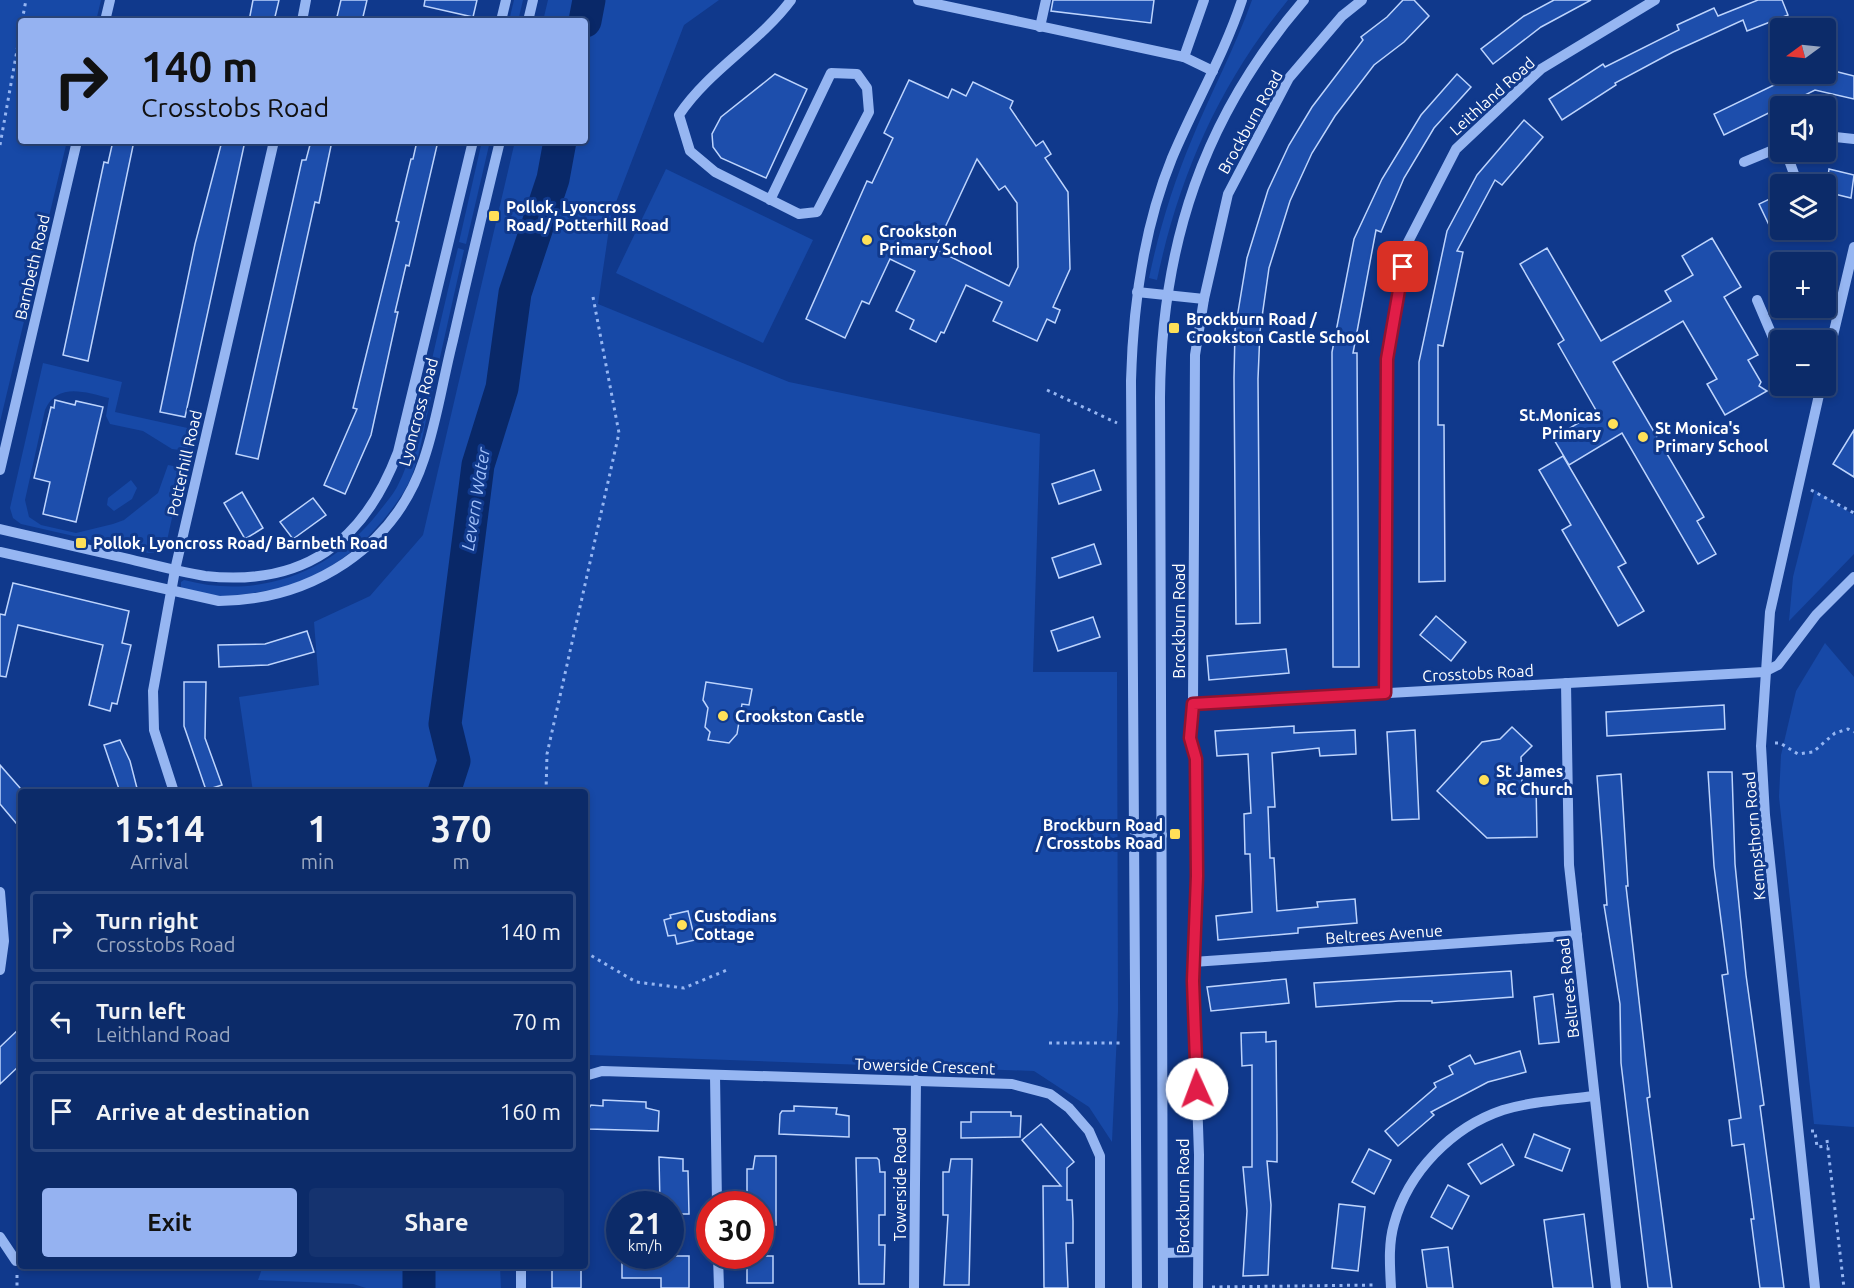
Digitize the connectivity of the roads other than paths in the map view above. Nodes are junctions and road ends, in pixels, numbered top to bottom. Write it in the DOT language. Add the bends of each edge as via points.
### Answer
graph roads {
  1 [pos="110,0"];
  2 [pos="306,0"];
  3 [pos="506,0"];
  4 [pos="533,0"];
  5 [pos="791,0"];
  6 [pos="918,0"];
  7 [pos="1046,0"];
  8 [pos="1204,0"];
  9 [pos="1242,0"];
  10 [pos="1304,0"];
  11 [pos="1362,0"];
  12 [pos="1655,0"];
  13 [pos="106,18"];
  14 [pos="303,18"];
  15 [pos="502,18"];
  16 [pos="529,18"];
  17 [pos="1040,27"];
  18 [pos="1184,57"];
  19 [pos="1213,71"];
  20 [pos="1836,137"];
  21 [pos="1854,139"];
  22 [pos="76,144"];
  23 [pos="273,144"];
  24 [pos="472,144"];
  25 [pos="499,144"];
  26 [pos="1770,151"];
  27 [pos="1744,162"];
  28 [pos="770,200"];
  29 [pos="1854,247"];
  30 [pos="1851,269"];
  31 [pos="1137,292"];
  32 [pos="1166,297"];
  33 [pos="1204,299"];
  34 [pos="1757,300"];
  35 [pos="1835,330"];
  36 [pos="1770,331"];
  37 [pos="1815,396"];
  38 [pos="0,470"];
  39 [pos="0,529"];
  40 [pos="0,552"];
  41 [pos="175,570"];
  42 [pos="1854,578"];
  43 [pos="170,591"];
  44 [pos="1764,672"];
  45 [pos="1566,683"];
  46 [pos="1385,693"];
  47 [pos="1193,704"];
  48 [pos="173,789"];
  49 [pos="1134,834"];
  50 [pos="1162,835"];
  51 [pos="0,892"];
  52 [pos="1577,935"];
  53 [pos="1193,962"];
  54 [pos="0,970"];
  55 [pos="588,1075"];
  56 [pos="715,1075"];
  57 [pos="916,1080"];
  58 [pos="1593,1096"];
  59 [pos="717,1191"];
  60 [pos="0,1237"];
  61 [pos="1198,1251"];
  62 [pos="1163,1253"];
  63 [pos="18,1260"];
  64 [pos="521,1269"];
  65 [pos="718,1269"];
  66 [pos="1391,1286"];
  67 [pos="521,1288"];
  68 [pos="719,1288"];
  69 [pos="914,1288"];
  70 [pos="1100,1288"];
  71 [pos="1137,1288"];
  72 [pos="1164,1288"];
  73 [pos="1198,1288"];
  74 [pos="1616,1288"];
  75 [pos="1815,1288"];
  1 -- 13 [label="street"];
  2 -- 14 [label="street"];
  3 -- 15 [label="street"];
  4 -- 16 [label="street"];
  5 -- 28 [label="street" via="778,17 693,95 680,115 690,151 715,172"];
  6 -- 17 [label="street"];
  7 -- 17 [label="street"];
  8 -- 18 [label="street"];
  9 -- 19 [label="street"];
  10 -- 32 [label="street, Brockburn Road" via="1256,62 1206,153 1187,201"];
  11 -- 33 [label="street, Brockburn Road" via="1342,16 1289,78 1228,194"];
  12 -- 46 [label="street, Leithland Road" via="1541,69 1456,149 1407,244 1387,359"];
  17 -- 18 [label="street"];
  18 -- 19 [label="street"];
  19 -- 31 [label="street" via="1160,191"];
  20 -- 21 [label="street"];
  22 -- 38 [label="street, Barnbeth Road"];
  23 -- 41 [label="street, Potterhill Road"];
  24 -- 41 [label="street, Lyoncross Road" via="398,452 386,486 347,537 312,561 265,575 240,577"];
  25 -- 43 [label="street, Lyoncross Road" via="424,459 397,513 381,535 338,570 271,597 219,601"];
  26 -- 27 [label="street"];
  28 -- 28 [label="street" via="831,73 856,74 867,88 869,112 817,212 799,214"];
  29 -- 30 [label="street"];
  30 -- 35 [label="street"];
  31 -- 32 [label="street"];
  31 -- 49 [label="street" via="1131,381"];
  32 -- 33 [label="street"];
  32 -- 50 [label="street, Brockburn Road" via="1160,367"];
  33 -- 47 [label="street, Brockburn Road" via="1195,355"];
  34 -- 36 [label="street"];
  37 -- 44 [label="street, Kempsthorn Road" via="1770,612"];
  39 -- 41 [label="street, Lyoncross Road"];
  40 -- 43 [label="street, Lyoncross Road"];
  41 -- 43 [label="street, Potterhill Road"];
  42 -- 44 [label="street" via="1816,615 1778,666"];
  43 -- 48 [label="street, Potterhill Road" via="153,701 153,730"];
  44 -- 45 [label="street, Crosstobs Road"];
  44 -- 75 [label="street, Kempsthorn Road" via="1761,746 1765,815"];
  45 -- 46 [label="street, Crosstobs Road"];
  45 -- 52 [label="street, Beltrees Road" via="1569,865"];
  46 -- 47 [label="street, Crosstobs Road"];
  47 -- 53 [label="street, Brockburn Road" via="1190,738 1196,759 1197,865"];
  49 -- 50 [label="street"];
  49 -- 71 [label="street"];
  50 -- 62 [label="street, Brockburn Road"];
  51 -- 54 [label="street" via="4,940"];
  52 -- 53 [label="street, Beltrees Avenue"];
  52 -- 58 [label="street, Beltrees Road"];
  53 -- 61 [label="street, Brockburn Road"];
  55 -- 56 [label="street, Towerside Crescent" via="602,1071"];
  56 -- 57 [label="street, Towerside Crescent"];
  56 -- 59 [label="street"];
  57 -- 69 [label="street, Towerside Road"];
  57 -- 70 [label="street, Towerside Crescent" via="1012,1084 1050,1094 1069,1108 1089,1131 1100,1156"];
  58 -- 66 [label="street" via="1502,1111 1477,1121 1450,1139 1425,1165 1398,1214 1389,1258"];
  58 -- 74 [label="street, Beltrees Road"];
  60 -- 63 [label="street"];
  61 -- 62 [label="street"];
  61 -- 73 [label="street, Brockburn Road"];
  62 -- 72 [label="street, Brockburn Road"];
  64 -- 67 [label="street"];
  65 -- 68 [label="street"];
}
